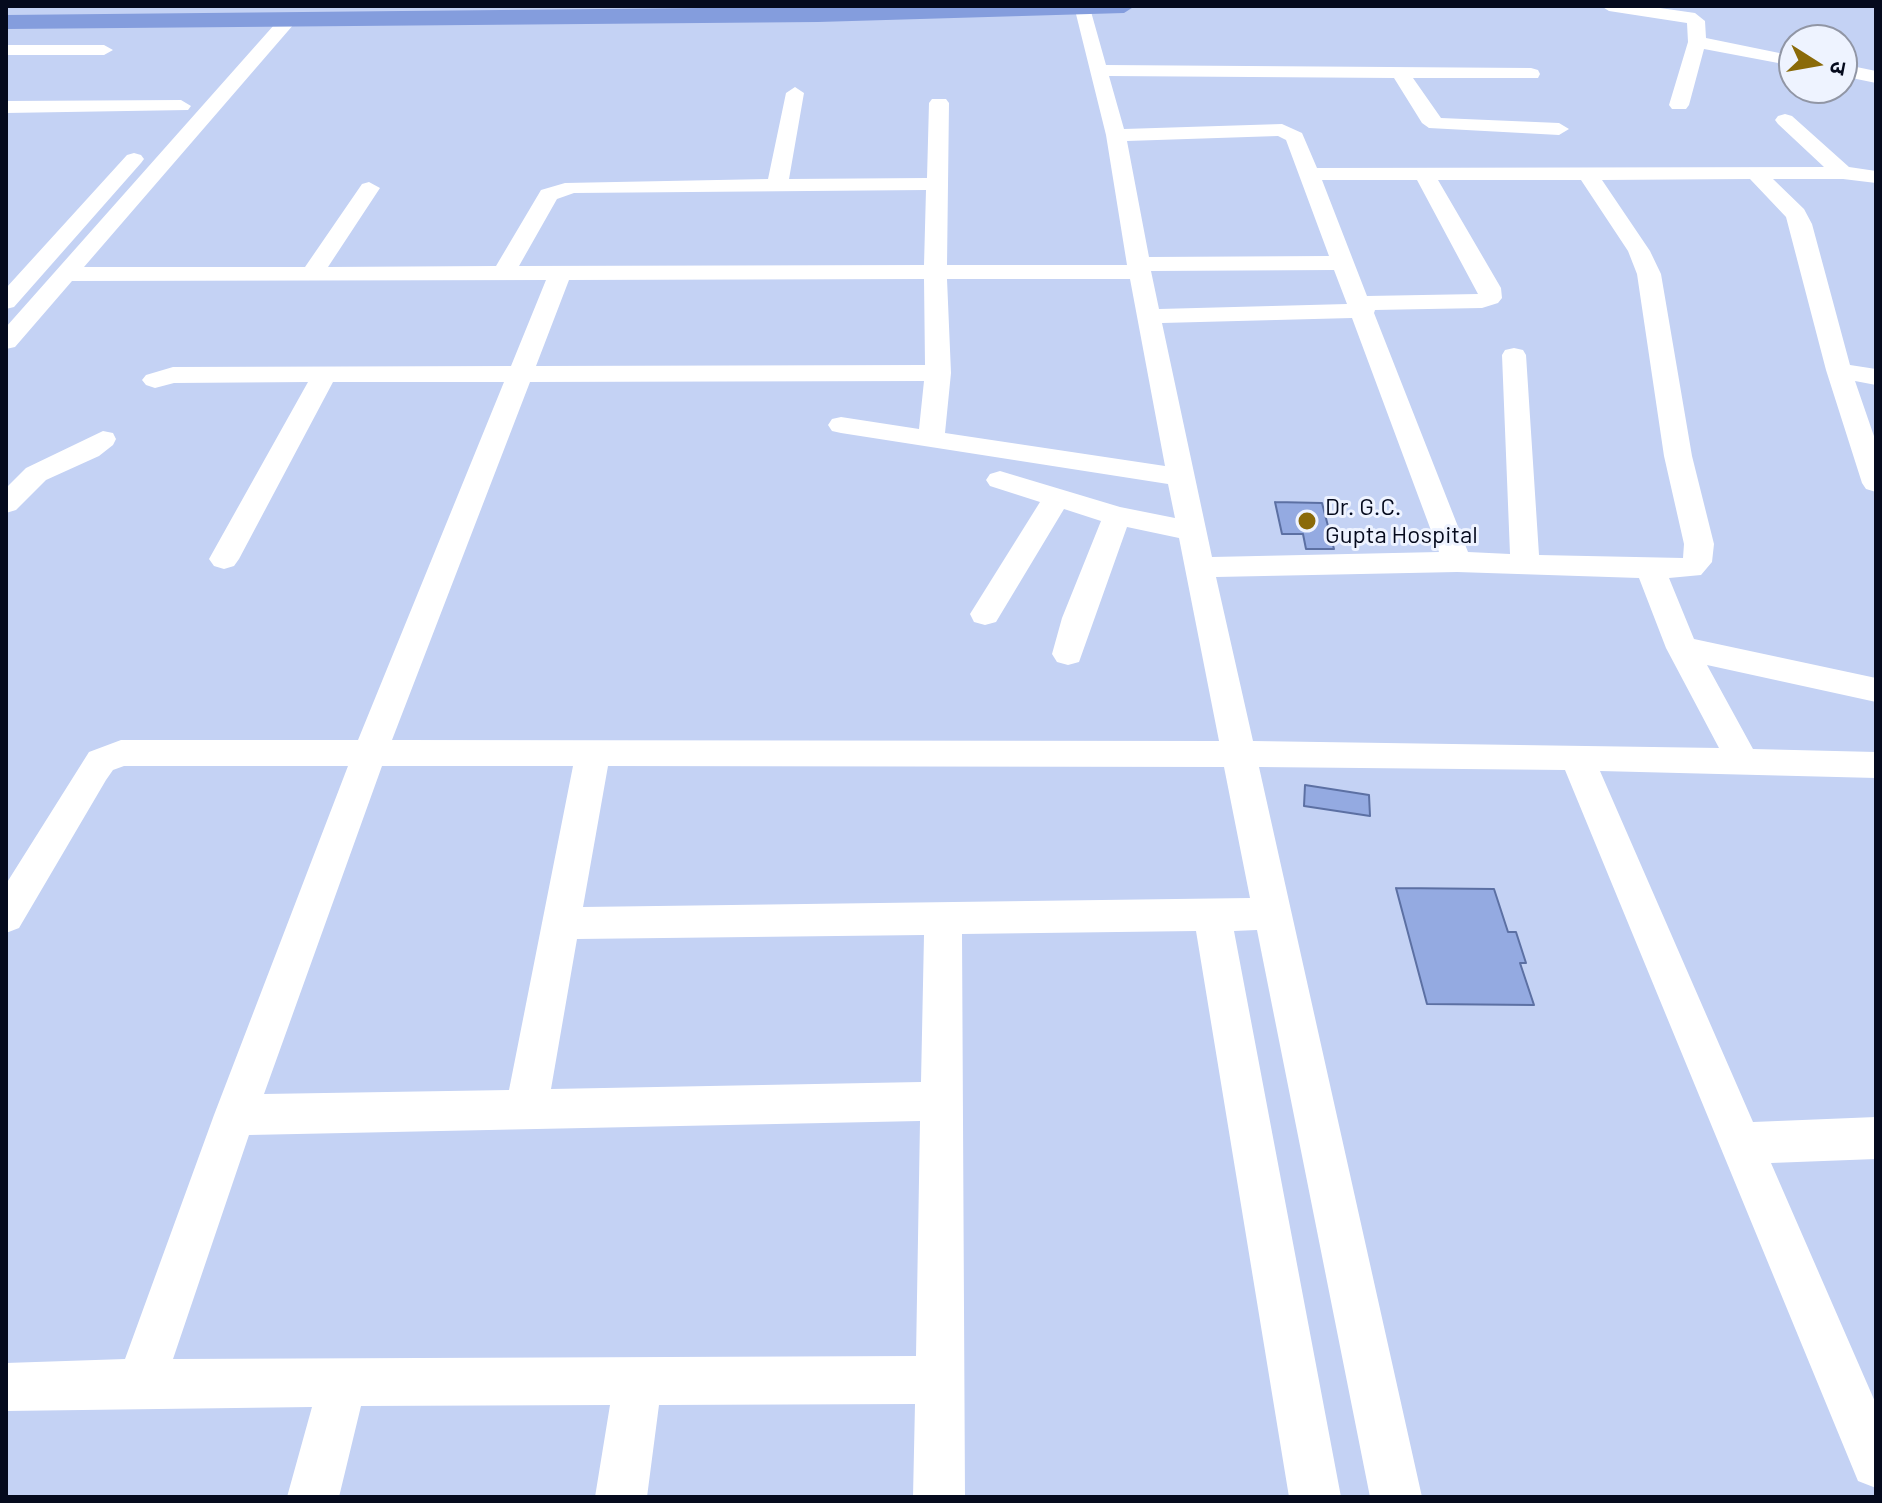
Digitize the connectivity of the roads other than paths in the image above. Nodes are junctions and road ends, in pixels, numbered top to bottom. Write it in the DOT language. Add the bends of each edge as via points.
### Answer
graph roads {
  1 [pos="715,6"];
  2 [pos="1124,6"];
  3 [pos="1609,6"];
  4 [pos="1081,8"];
  5 [pos="6,9"];
  6 [pos="946,9"];
  7 [pos="249,14"];
  8 [pos="288,20"];
  9 [pos="6,22"];
  10 [pos="239,41"];
  11 [pos="1697,42"];
  12 [pos="6,50"];
  13 [pos="104,50"];
  14 [pos="1778,58"];
  15 [pos="1097,70"];
  16 [pos="1401,74"];
  17 [pos="1531,74"];
  18 [pos="795,93"];
  19 [pos="939,103"];
  20 [pos="1679,105"];
  21 [pos="6,107"];
  22 [pos="1785,120"];
  23 [pos="1559,129"];
  24 [pos="1116,135"];
  25 [pos="1587,173"];
  26 [pos="1843,173"];
  27 [pos="1308,174"];
  28 [pos="1756,174"];
  29 [pos="1425,175"];
  30 [pos="1876,177"];
  31 [pos="937,184"];
  32 [pos="777,185"];
  33 [pos="369,188"];
  34 [pos="1344,263"];
  35 [pos="1139,268"];
  36 [pos="504,273"];
  37 [pos="935,273"];
  38 [pos="65,274"];
  39 [pos="312,274"];
  40 [pos="560,274"];
  41 [pos="6,302"];
  42 [pos="1362,307"];
  43 [pos="1149,316"];
  44 [pos="6,342"];
  45 [pos="1514,355"];
  46 [pos="1839,370"];
  47 [pos="938,373"];
  48 [pos="324,376"];
  49 [pos="519,376"];
  50 [pos="1876,377"];
  51 [pos="155,380"];
  52 [pos="841,425"];
  53 [pos="103,439"];
  54 [pos="931,439"];
  55 [pos="1182,477"];
  56 [pos="1000,480"];
  57 [pos="1876,483"];
  58 [pos="1058,496"];
  59 [pos="6,504"];
  60 [pos="1117,516"];
  61 [pos="1192,531"];
  62 [pos="224,559"];
  63 [pos="1457,562"];
  64 [pos="1525,564"];
  65 [pos="1199,567"];
  66 [pos="1650,568"];
  67 [pos="985,614"];
  68 [pos="1682,648"];
  69 [pos="1068,654"];
  70 [pos="1876,690"];
  71 [pos="593,753"];
  72 [pos="1239,754"];
  73 [pos="369,755"];
  74 [pos="1577,757"];
  75 [pos="1743,761"];
  76 [pos="1876,765"];
  77 [pos="1272,914"];
  78 [pos="1212,916"];
  79 [pos="6,917"];
  80 [pos="943,919"];
  81 [pos="561,923"];
  82 [pos="940,1101"];
  83 [pos="526,1110"];
  84 [pos="235,1115"];
  85 [pos="1876,1138"];
  86 [pos="1740,1143"];
  87 [pos="941,1380"];
  88 [pos="141,1383"];
  89 [pos="638,1383"];
  90 [pos="342,1384"];
  91 [pos="6,1387"];
  92 [pos="1876,1463"];
  93 [pos="313,1497"];
  94 [pos="621,1497"];
  95 [pos="939,1497"];
  96 [pos="1315,1497"];
  97 [pos="1396,1497"];
  1 -- 7 [label="highway"];
  2 -- 4 [label="highway"];
  3 -- 11 [label="street" via="1693,19"];
  4 -- 6 [label="highway"];
  4 -- 15 [label="street"];
  5 -- 7 [label="highway"];
  6 -- 8 [label="highway"];
  7 -- 8 [label="highway"];
  7 -- 9 [label="highway"];
  7 -- 10 [label="street"];
  8 -- 38 [label="street"];
  11 -- 14 [label="street"];
  11 -- 20 [label="street"];
  12 -- 13 [label="street"];
  15 -- 16 [label="street"];
  15 -- 24 [label="street"];
  16 -- 17 [label="street"];
  16 -- 23 [label="street" via="1436,124"];
  18 -- 32 [label="street"];
  19 -- 31 [label="street"];
  21 -- 41 [label="street" via="186,100"];
  22 -- 26 [label="street"];
  24 -- 27 [label="street" via="1282,130 1295,137"];
  24 -- 35 [label="street"];
  25 -- 28 [label="street"];
  25 -- 29 [label="street"];
  25 -- 66 [label="street" via="1649,274 1678,456 1699,544 1697,562 1690,568"];
  26 -- 28 [label="street"];
  26 -- 30 [label="street"];
  27 -- 29 [label="street"];
  27 -- 34 [label="street"];
  28 -- 46 [label="street" via="1801,224"];
  29 -- 42 [label="street" via="1490,298"];
  31 -- 32 [label="street"];
  31 -- 37 [label="street"];
  32 -- 36 [label="street" via="572,187 549,195"];
  33 -- 39 [label="street"];
  34 -- 35 [label="street"];
  34 -- 42 [label="street"];
  35 -- 37 [label="street"];
  35 -- 43 [label="street"];
  36 -- 39 [label="street"];
  36 -- 40 [label="street"];
  37 -- 40 [label="street"];
  37 -- 47 [label="street"];
  38 -- 39 [label="street"];
  38 -- 44 [label="street"];
  40 -- 49 [label="street"];
  42 -- 43 [label="street"];
  42 -- 63 [label="street"];
  43 -- 55 [label="street"];
  45 -- 64 [label="street"];
  46 -- 50 [label="street"];
  46 -- 57 [label="street"];
  47 -- 49 [label="street"];
  47 -- 54 [label="street"];
  48 -- 49 [label="street"];
  48 -- 51 [label="street" via="173,375"];
  48 -- 62 [label="street"];
  49 -- 73 [label="street"];
  52 -- 54 [label="street"];
  53 -- 59 [label="street" via="36,474"];
  54 -- 55 [label="street"];
  55 -- 61 [label="street"];
  56 -- 58 [label="street"];
  58 -- 60 [label="street"];
  58 -- 67 [label="street"];
  60 -- 61 [label="street"];
  60 -- 69 [label="street"];
  61 -- 65 [label="street"];
  63 -- 64 [label="street"];
  63 -- 65 [label="street"];
  64 -- 66 [label="street"];
  65 -- 72 [label="street"];
  66 -- 68 [label="street"];
  68 -- 70 [label="street"];
  68 -- 75 [label="street"];
  71 -- 72 [label="street"];
  71 -- 73 [label="street"];
  71 -- 81 [label="street"];
  72 -- 74 [label="street"];
  72 -- 77 [label="street"];
  73 -- 79 [label="street" via="110,755 94,771"];
  73 -- 84 [label="street"];
  74 -- 75 [label="street"];
  74 -- 86 [label="street"];
  75 -- 76 [label="street"];
  77 -- 78 [label="street"];
  77 -- 97 [label="street"];
  78 -- 80 [label="street"];
  78 -- 96 [label="street"];
  80 -- 81 [label="street"];
  80 -- 82 [label="street"];
  81 -- 83 [label="street"];
  82 -- 83 [label="street"];
  82 -- 87 [label="street"];
  83 -- 84 [label="street"];
  84 -- 88 [label="street"];
  85 -- 86 [label="street"];
  86 -- 92 [label="street"];
  87 -- 89 [label="street"];
  87 -- 95 [label="street"];
  88 -- 90 [label="street"];
  88 -- 91 [label="street"];
  89 -- 90 [label="street"];
  89 -- 94 [label="street"];
  90 -- 93 [label="street"];
}
